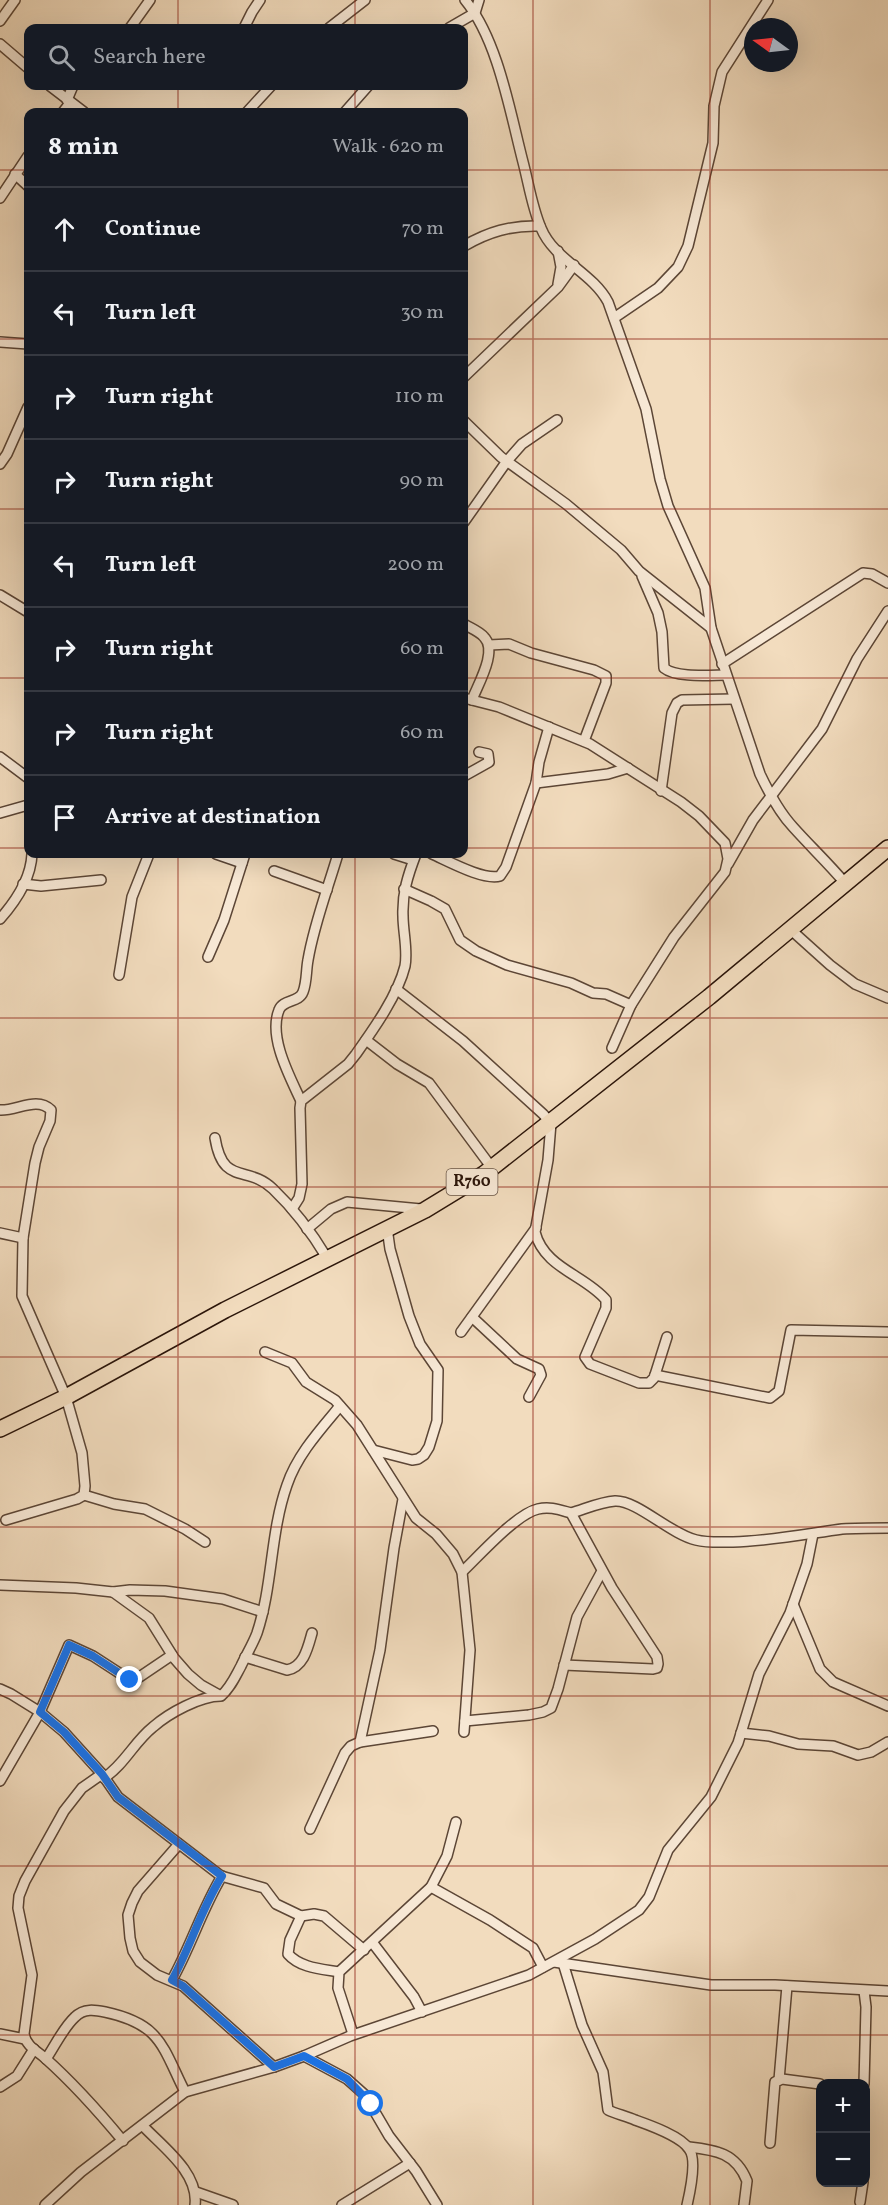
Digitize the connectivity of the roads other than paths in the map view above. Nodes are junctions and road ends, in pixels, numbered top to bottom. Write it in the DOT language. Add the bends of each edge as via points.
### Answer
graph roads {
  1 [pos="15,0"];
  2 [pos="150,0"];
  3 [pos="260,0"];
  4 [pos="364,0"];
  5 [pos="465,0"];
  6 [pos="479,0"];
  7 [pos="768,0"];
  8 [pos="476,12"];
  9 [pos="0,21"];
  10 [pos="133,24"];
  11 [pos="246,24"];
  12 [pos="334,24"];
  13 [pos="456,24"];
  14 [pos="0,44"];
  15 [pos="24,65"];
  16 [pos="55,90"];
  17 [pos="72,90"];
  18 [pos="267,90"];
  19 [pos="364,90"];
  20 [pos="69,101"];
  21 [pos="65,108"];
  22 [pos="79,108"];
  23 [pos="251,108"];
  24 [pos="349,108"];
  25 [pos="24,162"];
  26 [pos="15,174"];
  27 [pos="24,182"];
  28 [pos="0,198"];
  29 [pos="540,226"];
  30 [pos="468,244"];
  31 [pos="558,251"];
  32 [pos="574,265"];
  33 [pos="558,287"];
  34 [pos="614,318"];
  35 [pos="0,342"];
  36 [pos="24,344"];
  37 [pos="468,373"];
  38 [pos="24,415"];
  39 [pos="557,420"];
  40 [pos="468,425"];
  41 [pos="507,461"];
  42 [pos="0,464"];
  43 [pos="468,517"];
  44 [pos="639,571"];
  45 [pos="888,583"];
  46 [pos="0,595"];
  47 [pos="24,610"];
  48 [pos="888,611"];
  49 [pos="468,626"];
  50 [pos="711,628"];
  51 [pos="489,645"];
  52 [pos="722,664"];
  53 [pos="726,675"];
  54 [pos="468,699"];
  55 [pos="734,699"];
  56 [pos="549,727"];
  57 [pos="584,741"];
  58 [pos="479,752"];
  59 [pos="0,756"];
  60 [pos="628,768"];
  61 [pos="468,774"];
  62 [pos="24,775"];
  63 [pos="536,783"];
  64 [pos="661,791"];
  65 [pos="770,795"];
  66 [pos="24,806"];
  67 [pos="0,813"];
  68 [pos="888,848"];
  69 [pos="31,858"];
  70 [pos="147,858"];
  71 [pos="243,858"];
  72 [pos="337,858"];
  73 [pos="414,858"];
  74 [pos="442,858"];
  75 [pos="727,866"];
  76 [pos="274,871"];
  77 [pos="101,880"];
  78 [pos="845,883"];
  79 [pos="23,884"];
  80 [pos="404,889"];
  81 [pos="327,890"];
  82 [pos="0,919"];
  83 [pos="790,929"];
  84 [pos="208,957"];
  85 [pos="119,975"];
  86 [pos="396,989"];
  87 [pos="888,998"];
  88 [pos="631,1005"];
  89 [pos="366,1040"];
  90 [pos="612,1048"];
  91 [pos="302,1101"];
  92 [pos="0,1110"];
  93 [pos="550,1123"];
  94 [pos="216,1138"];
  95 [pos="492,1168"];
  96 [pos="292,1209"];
  97 [pos="425,1210"];
  98 [pos="387,1228"];
  99 [pos="536,1228"];
  100 [pos="307,1229"];
  101 [pos="0,1233"];
  102 [pos="23,1238"];
  103 [pos="327,1258"];
  104 [pos="472,1317"];
  105 [pos="461,1332"];
  106 [pos="888,1332"];
  107 [pos="667,1337"];
  108 [pos="265,1352"];
  109 [pos="655,1375"];
  110 [pos="66,1397"];
  111 [pos="529,1397"];
  112 [pos="340,1406"];
  113 [pos="0,1429"];
  114 [pos="373,1450"];
  115 [pos="84,1495"];
  116 [pos="403,1499"];
  117 [pos="571,1513"];
  118 [pos="6,1520"];
  119 [pos="888,1528"];
  120 [pos="813,1533"];
  121 [pos="205,1542"];
  122 [pos="602,1571"];
  123 [pos="462,1572"];
  124 [pos="0,1585"];
  125 [pos="113,1592"];
  126 [pos="793,1604"];
  127 [pos="263,1612"];
  128 [pos="312,1632"];
  129 [pos="172,1655"];
  130 [pos="245,1657"];
  131 [pos="564,1665"];
  132 [pos="0,1689"];
  133 [pos="221,1696"];
  134 [pos="888,1706"];
  135 [pos="40,1712"];
  136 [pos="465,1721"];
  137 [pos="433,1731"];
  138 [pos="464,1732"];
  139 [pos="741,1733"];
  140 [pos="360,1742"];
  141 [pos="888,1742"];
  142 [pos="103,1776"];
  143 [pos="0,1781"];
  144 [pos="456,1822"];
  145 [pos="310,1829"];
  146 [pos="179,1844"];
  147 [pos="222,1876"];
  148 [pos="431,1887"];
  149 [pos="301,1917"];
  150 [pos="372,1942"];
  151 [pos="363,1950"];
  152 [pos="559,1962"];
  153 [pos="543,1967"];
  154 [pos="339,1972"];
  155 [pos="172,1980"];
  156 [pos="787,1986"];
  157 [pos="864,1991"];
  158 [pos="888,1991"];
  159 [pos="422,2012"];
  160 [pos="0,2034"];
  161 [pos="353,2034"];
  162 [pos="25,2039"];
  163 [pos="34,2049"];
  164 [pos="304,2056"];
  165 [pos="46,2059"];
  166 [pos="274,2067"];
  167 [pos="864,2079"];
  168 [pos="779,2080"];
  169 [pos="816,2084"];
  170 [pos="0,2087"];
  171 [pos="185,2092"];
  172 [pos="143,2126"];
  173 [pos="123,2141"];
  174 [pos="770,2143"];
  175 [pos="688,2147"];
  176 [pos="410,2163"];
  177 [pos="862,2187"];
  178 [pos="195,2192"];
  179 [pos="860,2202"];
  180 [pos="45,2205"];
  181 [pos="195,2205"];
  182 [pos="232,2205"];
  183 [pos="342,2205"];
  184 [pos="437,2205"];
  185 [pos="687,2205"];
  186 [pos="744,2205"];
  1 -- 9 [label="street"];
  2 -- 10 [label="street"];
  3 -- 11 [label="street"];
  4 -- 12 [label="street"];
  5 -- 8 [label="street"];
  6 -- 8 [label="street"];
  7 -- 34 [label="street" via="722,72 714,106 713,143 688,246 678,267 658,288"];
  8 -- 13 [label="street"];
  8 -- 29 [label="street" via="494,55"];
  14 -- 15 [label="street"];
  16 -- 20 [label="street"];
  17 -- 20 [label="street"];
  18 -- 23 [label="street"];
  19 -- 24 [label="street"];
  20 -- 21 [label="street"];
  20 -- 22 [label="street"];
  25 -- 26 [label="street"];
  26 -- 27 [label="street"];
  26 -- 28 [label="street"];
  29 -- 30 [label="street" via="499,230"];
  29 -- 31 [label="street"];
  31 -- 32 [label="street"];
  31 -- 33 [label="street"];
  32 -- 33 [label="street"];
  32 -- 34 [label="street" via="601,290"];
  33 -- 37 [label="street"];
  34 -- 50 [label="street" via="645,409 668,506 705,588"];
  35 -- 36 [label="street"];
  38 -- 42 [label="street"];
  39 -- 41 [label="street" via="522,444"];
  40 -- 41 [label="street"];
  41 -- 43 [label="street"];
  41 -- 44 [label="street" via="566,504 621,550"];
  44 -- 50 [label="street"];
  44 -- 53 [label="street" via="658,613 664,668 681,674"];
  45 -- 52 [label="street" via="863,573"];
  46 -- 47 [label="street"];
  48 -- 65 [label="street" via="857,659 822,729"];
  49 -- 51 [label="street" via="484,636"];
  50 -- 52 [label="street"];
  51 -- 54 [label="street" via="490,653"];
  51 -- 57 [label="street" via="509,644 606,676"];
  52 -- 53 [label="street"];
  53 -- 55 [label="street"];
  54 -- 56 [label="street"];
  55 -- 64 [label="street" via="677,703 672,713"];
  55 -- 65 [label="street"];
  56 -- 57 [label="street"];
  56 -- 63 [label="street"];
  57 -- 60 [label="street"];
  58 -- 61 [label="street" via="488,754 489,762"];
  59 -- 62 [label="street"];
  60 -- 63 [label="street"];
  60 -- 64 [label="street"];
  63 -- 74 [label="street" via="500,876 484,875"];
  64 -- 75 [label="street" via="699,816 725,843"];
  65 -- 75 [label="street"];
  65 -- 78 [label="street" via="792,827"];
  66 -- 67 [label="street"];
  68 -- 78 [label="main road, R760"];
  69 -- 79 [label="street"];
  70 -- 85 [label="street" via="132,897"];
  71 -- 84 [label="street"];
  72 -- 81 [label="street"];
  73 -- 80 [label="street"];
  75 -- 88 [label="street" via="674,937"];
  76 -- 81 [label="street"];
  77 -- 79 [label="street"];
  78 -- 83 [label="main road, R760"];
  79 -- 82 [label="street"];
  80 -- 86 [label="street" via="405,966"];
  80 -- 88 [label="street" via="446,909 460,940 476,951 507,965"];
  81 -- 91 [label="street" via="303,992 299,998 281,1005 277,1018 281,1056"];
  83 -- 87 [label="street" via="855,984"];
  83 -- 93 [label="main road, R760"];
  86 -- 89 [label="street"];
  86 -- 93 [label="street" via="463,1041"];
  88 -- 90 [label="street"];
  89 -- 91 [label="street" via="348,1064"];
  89 -- 95 [label="street" via="429,1083"];
  91 -- 96 [label="street" via="302,1184"];
  92 -- 102 [label="street" via="38,1103 51,1110 35,1163"];
  93 -- 95 [label="main road, R760"];
  93 -- 99 [label="street"];
  94 -- 96 [label="street" via="227,1168 269,1186"];
  95 -- 97 [label="main road, R760"];
  96 -- 100 [label="street"];
  97 -- 98 [label="main road, R760"];
  97 -- 100 [label="street" via="346,1202"];
  98 -- 103 [label="main road, R760"];
  98 -- 114 [label="street" via="409,1316 420,1344 438,1370 437,1421 429,1447 418,1459"];
  99 -- 104 [label="street"];
  99 -- 109 [label="street" via="542,1250 606,1300 586,1361 639,1383 649,1383"];
  100 -- 103 [label="street"];
  101 -- 102 [label="street"];
  102 -- 110 [label="street" via="22,1296"];
  103 -- 110 [label="main road, R760"];
  104 -- 105 [label="street"];
  104 -- 111 [label="street" via="517,1359 540,1369 541,1375"];
  106 -- 109 [label="street" via="791,1330 779,1391 770,1398"];
  107 -- 109 [label="street"];
  108 -- 112 [label="street" via="292,1363 306,1382"];
  110 -- 113 [label="main road, R760"];
  110 -- 115 [label="street" via="82,1453"];
  112 -- 114 [label="street"];
  112 -- 127 [label="street" via="297,1462 286,1487"];
  114 -- 116 [label="street"];
  115 -- 118 [label="street"];
  115 -- 121 [label="street" via="145,1509"];
  116 -- 123 [label="street" via="416,1518 453,1554"];
  116 -- 140 [label="street" via="380,1650"];
  117 -- 120 [label="street" via="622,1501 683,1536 706,1541 761,1541"];
  117 -- 122 [label="street"];
  117 -- 123 [label="street" via="556,1508 528,1513"];
  119 -- 120 [label="street"];
  120 -- 126 [label="street"];
  122 -- 131 [label="street" via="577,1617"];
  122 -- 131 [label="street" via="657,1657 657,1668"];
  123 -- 136 [label="street" via="470,1650"];
  124 -- 125 [label="street"];
  125 -- 127 [label="street" via="165,1591 223,1599"];
  125 -- 129 [label="street" via="149,1618"];
  126 -- 134 [label="street" via="826,1676 847,1690"];
  126 -- 139 [label="street" via="759,1674"];
  127 -- 130 [label="street"];
  128 -- 130 [label="street" via="294,1669"];
  129 -- 133 [label="street" via="201,1685"];
  129 -- 135 [label="street" via="130,1680 69,1645"];
  130 -- 133 [label="street" via="229,1689"];
  131 -- 136 [label="street" via="556,1699 548,1710"];
  132 -- 135 [label="street"];
  133 -- 142 [label="street" via="197,1700 153,1726 121,1765"];
  135 -- 142 [label="street" via="64,1732"];
  135 -- 143 [label="street"];
  136 -- 138 [label="street"];
  137 -- 140 [label="street"];
  139 -- 141 [label="street" via="833,1746 858,1755"];
  139 -- 152 [label="street" via="711,1797 668,1850 649,1897 639,1910"];
  140 -- 145 [label="street" via="345,1753"];
  142 -- 146 [label="street" via="118,1797"];
  142 -- 162 [label="street" via="82,1788 64,1811 19,1896 32,1975"];
  144 -- 148 [label="street" via="447,1856"];
  146 -- 147 [label="street"];
  146 -- 155 [label="street" via="138,1891 128,1915 133,1951 140,1962"];
  147 -- 149 [label="street" via="264,1888 276,1904"];
  147 -- 155 [label="street"];
  148 -- 150 [label="street"];
  148 -- 153 [label="street" via="525,1942"];
  149 -- 151 [label="street" via="324,1916"];
  149 -- 154 [label="street" via="288,1954 304,1965"];
  150 -- 151 [label="street"];
  150 -- 159 [label="street"];
  151 -- 154 [label="street"];
  152 -- 153 [label="street"];
  152 -- 156 [label="street" via="711,1985"];
  152 -- 175 [label="street" via="603,2073 608,2110 652,2127"];
  153 -- 159 [label="street"];
  154 -- 161 [label="street" via="338,1988"];
  155 -- 166 [label="street"];
  156 -- 157 [label="street"];
  156 -- 168 [label="street"];
  157 -- 158 [label="street"];
  157 -- 167 [label="street"];
  159 -- 161 [label="street"];
  160 -- 162 [label="street"];
  161 -- 164 [label="street"];
  162 -- 163 [label="street"];
  163 -- 165 [label="street"];
  163 -- 170 [label="street" via="17,2076"];
  164 -- 166 [label="street"];
  164 -- 176 [label="street" via="347,2079 365,2095"];
  165 -- 171 [label="street" via="75,2016 92,2009 126,2016 144,2025 157,2038"];
  165 -- 173 [label="street"];
  166 -- 171 [label="street"];
  168 -- 169 [label="street"];
  168 -- 174 [label="street" via="774,2086"];
  171 -- 172 [label="street"];
  172 -- 173 [label="street"];
  172 -- 178 [label="street" via="182,2167"];
  173 -- 180 [label="street"];
  175 -- 185 [label="street" via="693,2166"];
  175 -- 186 [label="street" via="731,2157 747,2181"];
  176 -- 183 [label="street"];
  176 -- 184 [label="street"];
  177 -- 179 [label="street"];
  178 -- 181 [label="street"];
  178 -- 182 [label="street"];
}
